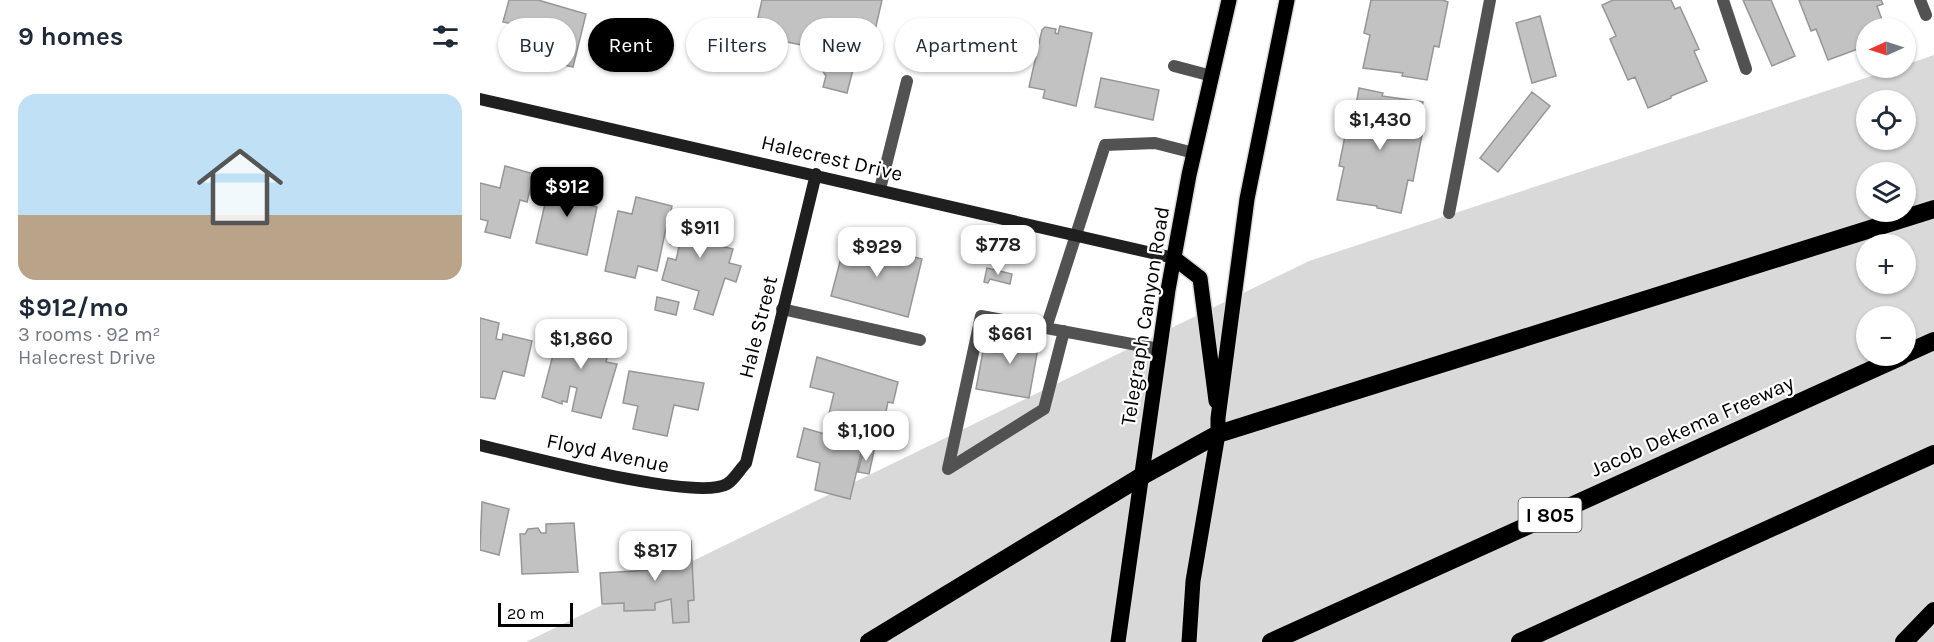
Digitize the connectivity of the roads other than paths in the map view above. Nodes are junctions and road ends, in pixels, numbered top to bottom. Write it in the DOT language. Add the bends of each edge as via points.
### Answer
graph roads {
  1 [pos="1229,0"];
  2 [pos="1287,0"];
  3 [pos="1490,0"];
  4 [pos="1723,0"];
  5 [pos="1920,0"];
  6 [pos="1926,15"];
  7 [pos="1173,66"];
  8 [pos="1746,69"];
  9 [pos="1212,76"];
  10 [pos="907,81"];
  11 [pos="480,99"];
  12 [pos="1194,153"];
  13 [pos="816,174"];
  14 [pos="880,189"];
  15 [pos="1934,209"];
  16 [pos="1449,213"];
  17 [pos="1078,234"];
  18 [pos="1174,258"];
  19 [pos="783,309"];
  20 [pos="1046,328"];
  21 [pos="1064,332"];
  22 [pos="920,340"];
  23 [pos="1934,341"];
  24 [pos="1159,349"];
  25 [pos="1916,349"];
  26 [pos="1879,366"];
  27 [pos="1218,426"];
  28 [pos="480,445"];
  29 [pos="1934,454"];
  30 [pos="1142,476"];
  31 [pos="728,484"];
  32 [pos="1934,611"];
  33 [pos="1279,638"];
  34 [pos="869,642"];
  35 [pos="1118,642"];
  36 [pos="1189,642"];
  37 [pos="1520,642"];
  38 [pos="1904,642"];
  1 -- 9 [label="main road, Telegraph Canyon Road"];
  2 -- 27 [label="main road" via="1247,199"];
  3 -- 16 [label="street"];
  4 -- 8 [label="street"];
  5 -- 6 [label="street"];
  7 -- 9 [label="street"];
  9 -- 12 [label="main road, Telegraph Canyon Road"];
  10 -- 14 [label="street"];
  11 -- 13 [label="street, Halecrest Drive"];
  12 -- 17 [label="street" via="1155,143 1105,145"];
  12 -- 18 [label="main road, Telegraph Canyon Road"];
  13 -- 14 [label="street, Halecrest Drive"];
  13 -- 19 [label="street, Hale Street"];
  14 -- 17 [label="street, Halecrest Drive"];
  15 -- 27 [label="highway"];
  17 -- 18 [label="street, Halecrest Drive"];
  17 -- 20 [label="street"];
  18 -- 24 [label="main road, Telegraph Canyon Road"];
  18 -- 27 [label="main road" via="1200,278"];
  19 -- 22 [label="street"];
  19 -- 31 [label="street, Hale Street" via="746,463"];
  20 -- 21 [label="street"];
  20 -- 21 [label="street" via="981,316 948,469 1044,409"];
  21 -- 24 [label="street"];
  23 -- 25 [label="highway, Jacob Dekema Freeway / I 805"];
  24 -- 30 [label="main road, Telegraph Canyon Road"];
  26 -- 33 [label="highway, Jacob Dekema Freeway / I 805"];
  27 -- 30 [label="highway"];
  27 -- 36 [label="main road" via="1193,581"];
  28 -- 31 [label="street, Floyd Avenue" via="669,487 704,490"];
  29 -- 37 [label="highway"];
  30 -- 34 [label="highway"];
  30 -- 35 [label="main road, Telegraph Canyon Road"];
  32 -- 38 [label="highway"];
}
